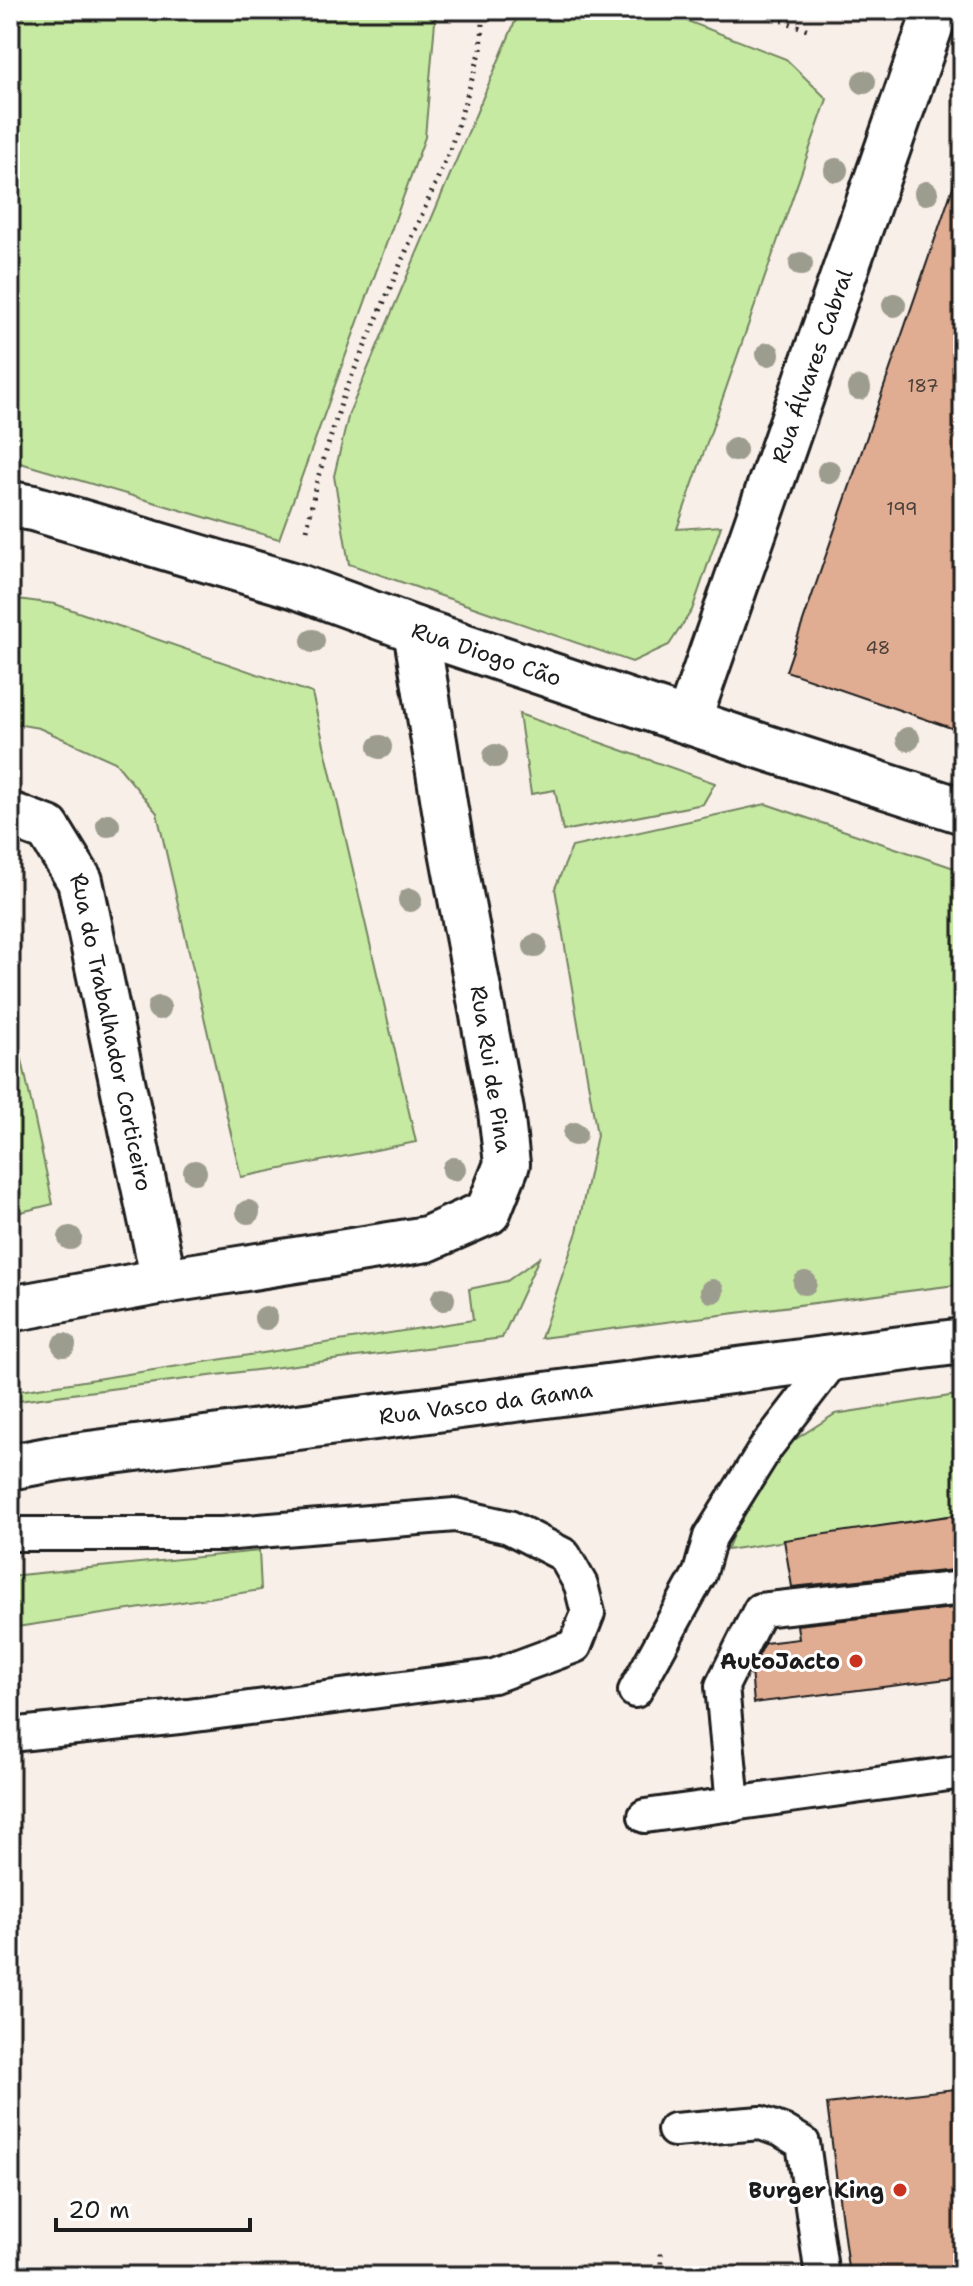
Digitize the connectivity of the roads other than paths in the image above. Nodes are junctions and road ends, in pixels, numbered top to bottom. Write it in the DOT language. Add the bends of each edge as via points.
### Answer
graph roads {
  1 [pos="936,10"];
  2 [pos="10,504"];
  3 [pos="416,630"];
  4 [pos="688,721"];
  5 [pos="963,811"];
  6 [pos="10,815"];
  7 [pos="164,1281"];
  8 [pos="10,1309"];
  9 [pos="956,1345"];
  10 [pos="835,1358"];
  11 [pos="10,1467"];
  12 [pos="10,1534"];
  13 [pos="963,1588"];
  14 [pos="635,1691"];
  15 [pos="10,1735"];
  16 [pos="963,1772"];
  17 [pos="733,1805"];
  18 [pos="645,1816"];
  19 [pos="674,2130"];
  20 [pos="822,2276"];
  1 -- 4 [label="street, Rua Álvares Cabral"];
  2 -- 3 [label="street, Rua Diogo Cão" via="296,586"];
  3 -- 4 [label="street, Rua Diogo Cão"];
  3 -- 7 [label="street, Rua Rui de Pina" via="507,1164 488,1212 427,1239"];
  4 -- 5 [label="street, Rua Diogo Cão"];
  6 -- 7 [label="street, Rua do Trabalhador Corticeiro" via="48,829 80,881"];
  7 -- 8 [label="street, Rua Rui de Pina"];
  9 -- 10 [label="street, Rua Vasco da Gama"];
  10 -- 11 [label="street, Rua Vasco da Gama"];
  10 -- 14 [label="lane" via="767,1446 710,1537 700,1573"];
  12 -- 15 [label="lane" via="222,1534 455,1515 509,1527 564,1555 581,1585 588,1613 575,1646 494,1676"];
  13 -- 17 [label="lane" via="760,1610 722,1686"];
  16 -- 17 [label="lane"];
  17 -- 18 [label="lane"];
  19 -- 20 [label="lane" via="761,2123 803,2143"];
}
